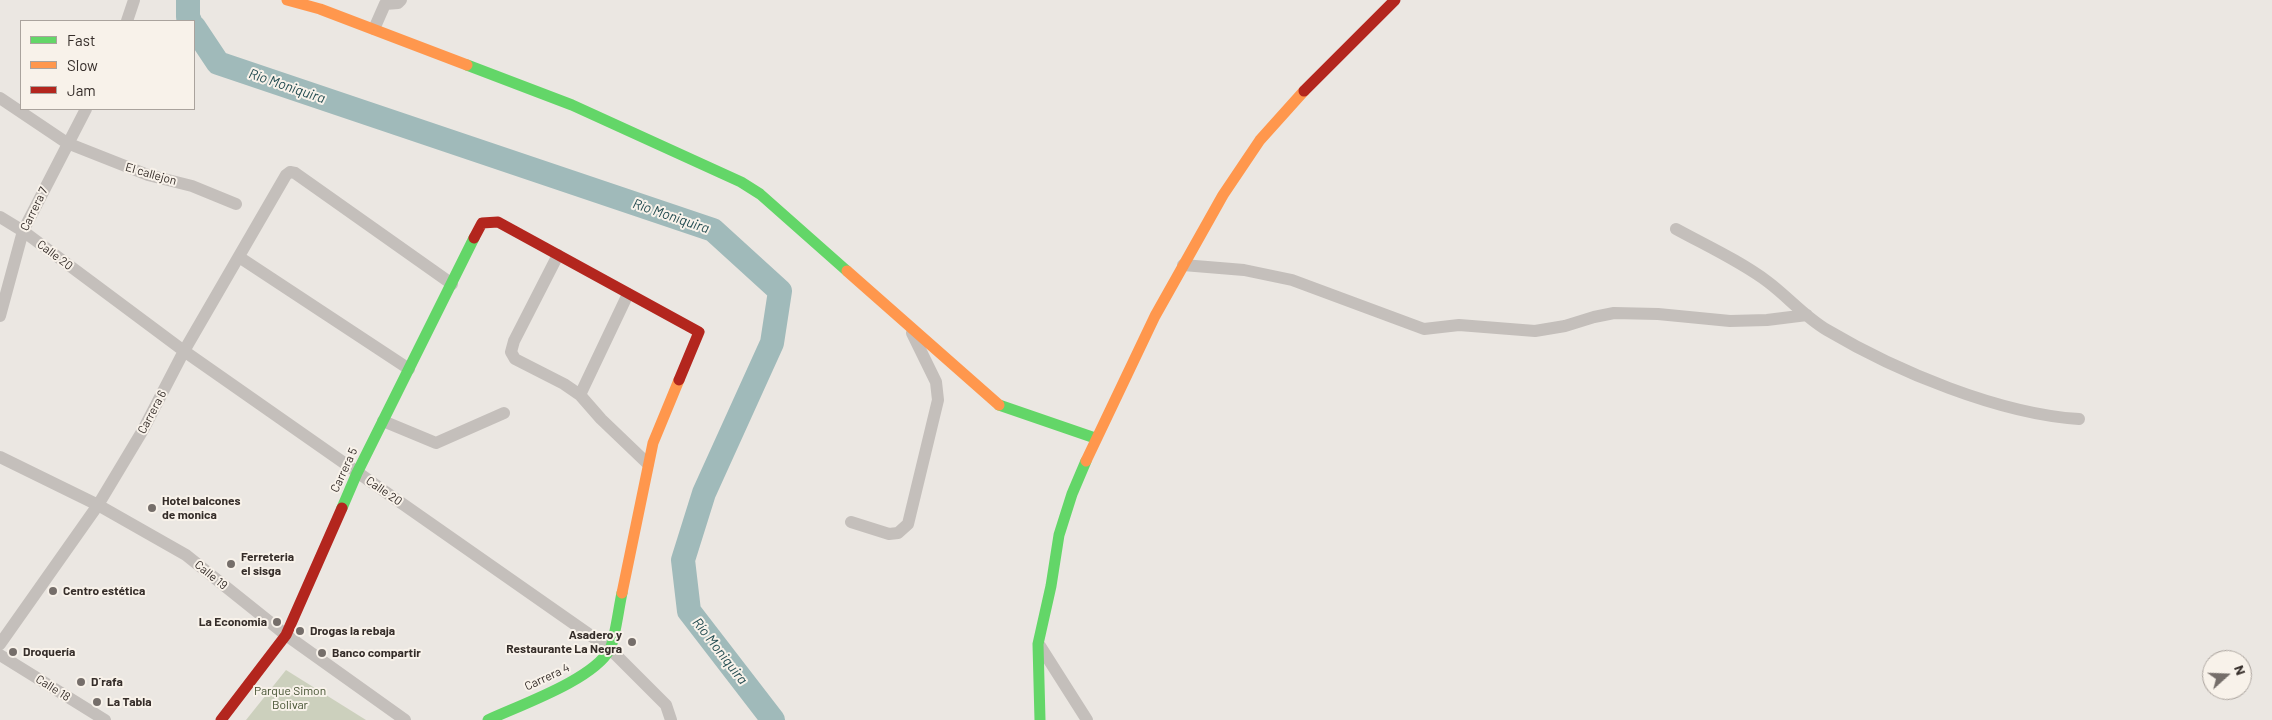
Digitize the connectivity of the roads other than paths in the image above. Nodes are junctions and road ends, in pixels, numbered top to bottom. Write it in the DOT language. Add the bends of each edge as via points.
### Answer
graph roads {
  1 [pos="134,0"];
  2 [pos="286,0"];
  3 [pos="401,0"];
  4 [pos="1395,0"];
  5 [pos="383,2"];
  6 [pos="127,20"];
  7 [pos="374,29"];
  8 [pos="0,98"];
  9 [pos="85,110"];
  10 [pos="67,143"];
  11 [pos="236,204"];
  12 [pos="0,217"];
  13 [pos="1676,229"];
  14 [pos="23,231"];
  15 [pos="558,255"];
  16 [pos="240,258"];
  17 [pos="1183,265"];
  18 [pos="452,284"];
  19 [pos="628,294"];
  20 [pos="0,316"];
  21 [pos="1806,316"];
  22 [pos="908,325"];
  23 [pos="184,351"];
  24 [pos="409,369"];
  25 [pos="580,395"];
  26 [pos="504,413"];
  27 [pos="2079,419"];
  28 [pos="383,421"];
  29 [pos="1095,438"];
  30 [pos="0,457"];
  31 [pos="648,464"];
  32 [pos="357,473"];
  33 [pos="98,505"];
  34 [pos="851,522"];
  35 [pos="286,635"];
  36 [pos="0,644"];
  37 [pos="1038,644"];
  38 [pos="610,649"];
  39 [pos="0,655"];
  40 [pos="105,720"];
  41 [pos="221,720"];
  42 [pos="405,720"];
  43 [pos="488,720"];
  44 [pos="671,720"];
  45 [pos="1040,720"];
  46 [pos="1087,720"];
  1 -- 6 [label="street"];
  2 -- 7 [label="street"];
  3 -- 5 [label="street" via="398,3"];
  4 -- 17 [label="street" via="1308,86 1260,140 1223,195"];
  5 -- 7 [label="street"];
  7 -- 22 [label="street" via="572,105 741,182 760,194"];
  8 -- 10 [label="street, El callejon"];
  9 -- 10 [label="street, Carrera 7"];
  10 -- 11 [label="street, El callejon" via="148,175 192,186"];
  10 -- 14 [label="street, Carrera 7"];
  12 -- 14 [label="street, Calle 20"];
  13 -- 21 [label="street" via="1766,281"];
  14 -- 20 [label="street, Carrera 7"];
  14 -- 23 [label="street, Calle 20"];
  15 -- 18 [label="street, Carrera 5" via="498,222 482,223"];
  15 -- 19 [label="street"];
  15 -- 25 [label="street" via="514,341 512,352 515,359"];
  16 -- 18 [label="street, Carrera 6" via="290,172"];
  16 -- 23 [label="street, Carrera 6"];
  16 -- 24 [label="street"];
  17 -- 21 [label="street" via="1244,270 1292,280 1424,329 1459,325 1535,331 1614,313 1740,321"];
  17 -- 29 [label="street"];
  18 -- 24 [label="street, Carrera 5"];
  19 -- 25 [label="street"];
  19 -- 31 [label="street" via="699,332 653,443"];
  21 -- 27 [label="street" via="1826,330 1924,378 2020,410 2047,417"];
  22 -- 29 [label="street" via="998,405"];
  22 -- 34 [label="street" via="936,382 938,400 908,524 898,533 888,534"];
  23 -- 32 [label="street, Calle 20"];
  23 -- 33 [label="street, Carrera 6"];
  24 -- 28 [label="street, Carrera 5"];
  25 -- 31 [label="street"];
  26 -- 28 [label="street" via="436,443"];
  28 -- 32 [label="street, Carrera 5"];
  29 -- 37 [label="street" via="1059,535"];
  30 -- 33 [label="street, Calle 19"];
  31 -- 38 [label="street"];
  32 -- 35 [label="street, Carrera 5"];
  32 -- 38 [label="street, Calle 20"];
  33 -- 35 [label="street, Calle 19" via="186,555"];
  33 -- 36 [label="street, Carrera 6"];
  35 -- 41 [label="street, Carrera 5"];
  35 -- 42 [label="street, Calle 19"];
  37 -- 45 [label="street"];
  37 -- 46 [label="street"];
  38 -- 43 [label="street, Carrera 4" via="591,670 567,684"];
  38 -- 44 [label="street, Calle 20" via="666,705"];
  39 -- 40 [label="street, Calle 18"];
}
